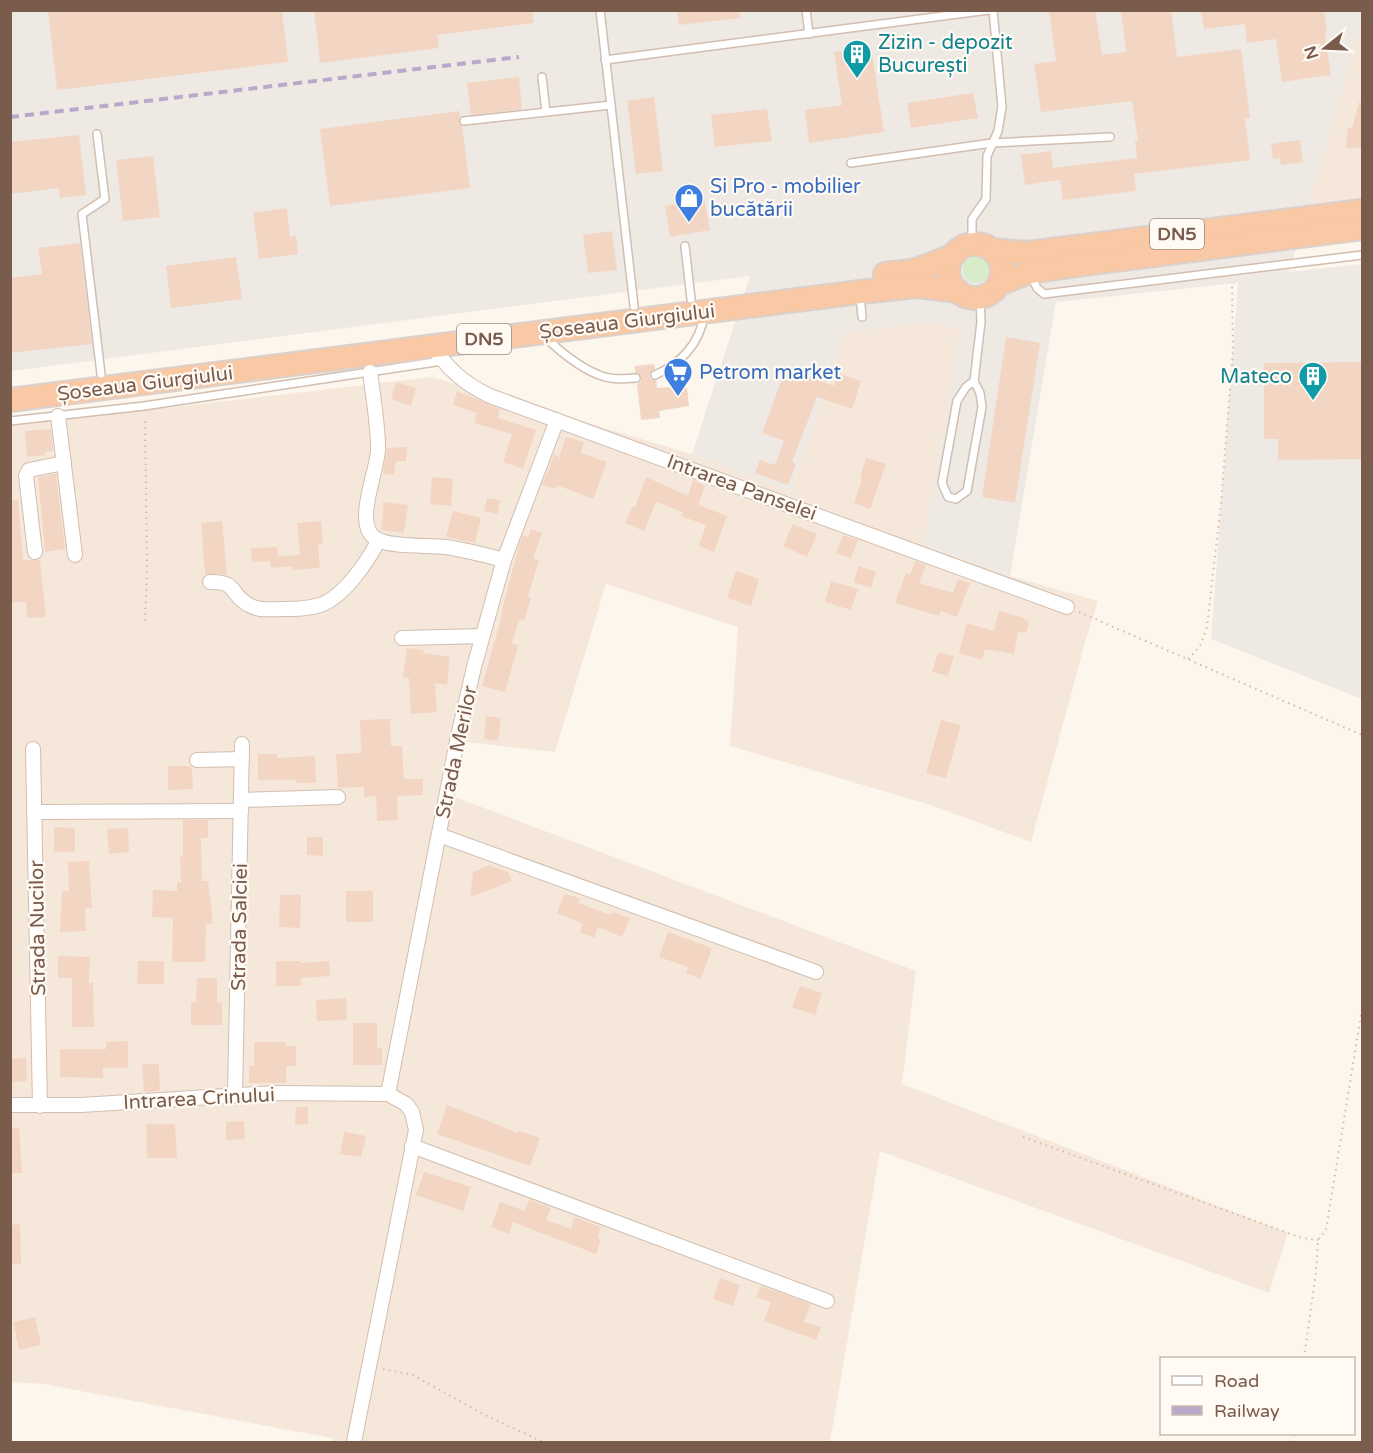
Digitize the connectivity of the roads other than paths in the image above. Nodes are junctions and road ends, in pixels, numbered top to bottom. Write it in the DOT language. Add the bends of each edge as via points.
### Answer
graph roads {
  1 [pos="600,10"];
  2 [pos="806,10"];
  3 [pos="988,10"];
  4 [pos="993,10"];
  5 [pos="809,34"];
  6 [pos="605,60"];
  7 [pos="542,77"];
  8 [pos="611,105"];
  9 [pos="546,112"];
  10 [pos="464,121"];
  11 [pos="97,134"];
  12 [pos="1110,137"];
  13 [pos="992,143"];
  14 [pos="851,163"];
  15 [pos="1362,211"];
  16 [pos="1362,228"];
  17 [pos="685,246"];
  18 [pos="972,250"];
  19 [pos="1362,255"];
  20 [pos="1029,272"];
  21 [pos="999,284"];
  22 [pos="958,291"];
  23 [pos="860,292"];
  24 [pos="980,297"];
  25 [pos="698,305"];
  26 [pos="634,306"];
  27 [pos="862,317"];
  28 [pos="541,332"];
  29 [pos="437,353"];
  30 [pos="370,372"];
  31 [pos="101,374"];
  32 [pos="655,375"];
  33 [pos="636,378"];
  34 [pos="974,381"];
  35 [pos="10,385"];
  36 [pos="10,400"];
  37 [pos="58,416"];
  38 [pos="557,420"];
  39 [pos="10,421"];
  40 [pos="64,463"];
  41 [pos="378,540"];
  42 [pos="35,552"];
  43 [pos="75,555"];
  44 [pos="504,561"];
  45 [pos="210,582"];
  46 [pos="1068,607"];
  47 [pos="482,636"];
  48 [pos="402,638"];
  49 [pos="242,744"];
  50 [pos="33,749"];
  51 [pos="242,759"];
  52 [pos="197,760"];
  53 [pos="338,797"];
  54 [pos="241,806"];
  55 [pos="34,812"];
  56 [pos="439,835"];
  57 [pos="816,972"];
  58 [pos="388,1094"];
  59 [pos="235,1095"];
  60 [pos="10,1105"];
  61 [pos="40,1106"];
  62 [pos="412,1146"];
  63 [pos="827,1301"];
  64 [pos="354,1443"];
  1 -- 6 [label="lane"];
  2 -- 5 [label="lane"];
  3 -- 5 [label="lane"];
  4 -- 13 [label="lane" via="1002,106"];
  5 -- 6 [label="lane"];
  6 -- 8 [label="lane"];
  7 -- 9 [label="lane"];
  8 -- 9 [label="lane"];
  8 -- 26 [label="lane"];
  9 -- 10 [label="lane"];
  11 -- 31 [label="lane" via="105,199 82,214"];
  12 -- 13 [label="lane"];
  13 -- 14 [label="lane"];
  13 -- 18 [label="lane" via="987,156 986,199 972,219"];
  15 -- 18 [label="highway, Șoseaua Giurgiului / DN5" via="1027,253"];
  16 -- 20 [label="highway, DN5"];
  17 -- 25 [label="lane"];
  18 -- 21 [label="highway" via="997,255 1002,269"];
  18 -- 22 [label="highway" via="950,263 950,278"];
  18 -- 25 [label="highway, Șoseaua Giurgiului / DN5" via="913,271"];
  19 -- 20 [label="lane" via="1044,294"];
  20 -- 21 [label="highway, DN5"];
  21 -- 24 [label="highway, DN5"];
  22 -- 23 [label="highway, Șoseaua Giurgiului / DN5" via="917,286"];
  22 -- 24 [label="highway, Șoseaua Giurgiului / DN5"];
  23 -- 25 [label="highway, Șoseaua Giurgiului / DN5"];
  23 -- 27 [label="lane"];
  24 -- 34 [label="lane"];
  25 -- 26 [label="highway, Șoseaua Giurgiului / DN5"];
  25 -- 28 [label="highway, Șoseaua Giurgiului / DN5"];
  25 -- 32 [label="lane" via="703,325 698,337 677,363"];
  26 -- 31 [label="highway, Șoseaua Giurgiului / DN5"];
  28 -- 29 [label="highway, Șoseaua Giurgiului / DN5"];
  28 -- 33 [label="lane" via="557,348 599,375"];
  29 -- 30 [label="lane"];
  29 -- 36 [label="highway, Șoseaua Giurgiului / DN5"];
  29 -- 38 [label="street, Intrarea Panselei" via="472,388"];
  30 -- 37 [label="lane"];
  30 -- 41 [label="street" via="378,453 366,510 370,534"];
  31 -- 35 [label="highway, Șoseaua Giurgiului / DN5"];
  34 -- 34 [label="lane" via="957,401 942,483 948,497 956,499 967,490 982,406"];
  37 -- 39 [label="lane"];
  37 -- 40 [label="street"];
  38 -- 44 [label="street, Strada Merilor"];
  38 -- 46 [label="street, Intrarea Panselei"];
  40 -- 42 [label="street" via="29,470 26,476"];
  40 -- 43 [label="street"];
  41 -- 44 [label="street" via="445,547"];
  41 -- 45 [label="street" via="351,580 332,600 320,605 303,609 254,608 224,581"];
  44 -- 47 [label="street, Strada Merilor"];
  47 -- 48 [label="street"];
  47 -- 56 [label="street, Strada Merilor"];
  49 -- 51 [label="street, Strada Salciei"];
  50 -- 55 [label="street, Strada Nucilor"];
  51 -- 52 [label="street"];
  51 -- 54 [label="street, Strada Salciei"];
  53 -- 54 [label="street"];
  54 -- 55 [label="street"];
  54 -- 59 [label="street, Strada Salciei"];
  55 -- 61 [label="street, Strada Nucilor"];
  56 -- 57 [label="street"];
  56 -- 58 [label="street, Strada Merilor"];
  58 -- 59 [label="street, Intrarea Crinului"];
  58 -- 62 [label="street" via="412,1112 416,1130"];
  59 -- 61 [label="street, Intrarea Crinului"];
  60 -- 61 [label="street, Intrarea Crinului"];
  62 -- 63 [label="street"];
  62 -- 64 [label="street"];
}
